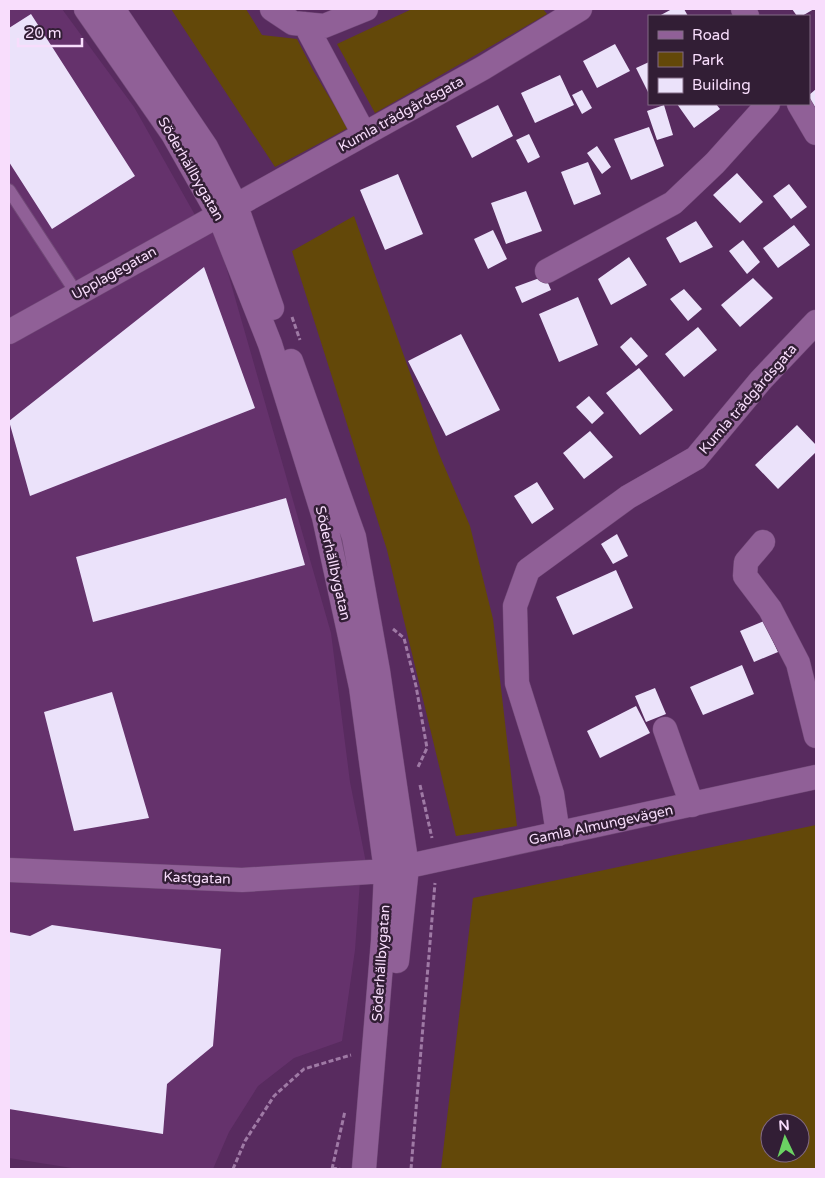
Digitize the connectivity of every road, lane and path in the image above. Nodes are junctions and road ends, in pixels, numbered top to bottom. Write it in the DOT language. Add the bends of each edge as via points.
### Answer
graph roads {
  1 [pos="86,9"];
  2 [pos="113,9"];
  3 [pos="272,9"];
  4 [pos="366,9"];
  5 [pos="580,9"];
  6 [pos="305,24"];
  7 [pos="767,105"];
  8 [pos="800,105"];
  9 [pos="816,133"];
  10 [pos="364,134"];
  11 [pos="9,190"];
  12 [pos="227,210"];
  13 [pos="547,271"];
  14 [pos="77,294"];
  15 [pos="816,322"];
  16 [pos="9,330"];
  17 [pos="763,542"];
  18 [pos="665,729"];
  19 [pos="816,736"];
  20 [pos="816,777"];
  21 [pos="692,805"];
  22 [pos="558,834"];
  23 [pos="396,869"];
  24 [pos="9,870"];
  25 [pos="353,1062"];
  26 [pos="346,1104"];
  27 [pos="233,1169"];
  28 [pos="332,1169"];
  29 [pos="340,1169"];
  30 [pos="364,1169"];
  31 [pos="378,1169"];
  1 -- 12 [label="street, Söderhällbygatan"];
  2 -- 12 [label="street, Söderhällbygatan" via="206,147"];
  3 -- 6 [label="street" via="293,23"];
  4 -- 6 [label="street" via="324,26"];
  5 -- 10 [label="street, Kumla trädgårdsgata" via="484,68"];
  6 -- 10 [label="street"];
  7 -- 13 [label="street" via="716,163 673,203"];
  8 -- 9 [label="street"];
  10 -- 12 [label="street, Kumla trädgårdsgata"];
  11 -- 14 [label="lane"];
  12 -- 14 [label="street, Upplagegatan"];
  12 -- 23 [label="street, Söderhällbygatan" via="324,517"];
  14 -- 16 [label="street, Upplagegatan"];
  15 -- 22 [label="street, Kumla trädgårdsgata" via="760,380 696,458 628,497 528,570 515,606 517,683 552,794"];
  17 -- 19 [label="street" via="746,562 745,576 770,609 798,663"];
  18 -- 21 [label="street"];
  20 -- 21 [label="street, Gamla Almungevägen"];
  21 -- 22 [label="street, Gamla Almungevägen"];
  22 -- 23 [label="street, Gamla Almungevägen"];
  23 -- 24 [label="street, Kastgatan" via="242,880"];
  23 -- 30 [label="street, Söderhällbygatan" via="383,941"];
  23 -- 31 [label="street, Söderhällbygatan"];
  25 -- 27 [label="path" via="354,1054 304,1069 274,1096 245,1140"];
  26 -- 28 [label="path"];
  28 -- 29 [label="path"];
}
